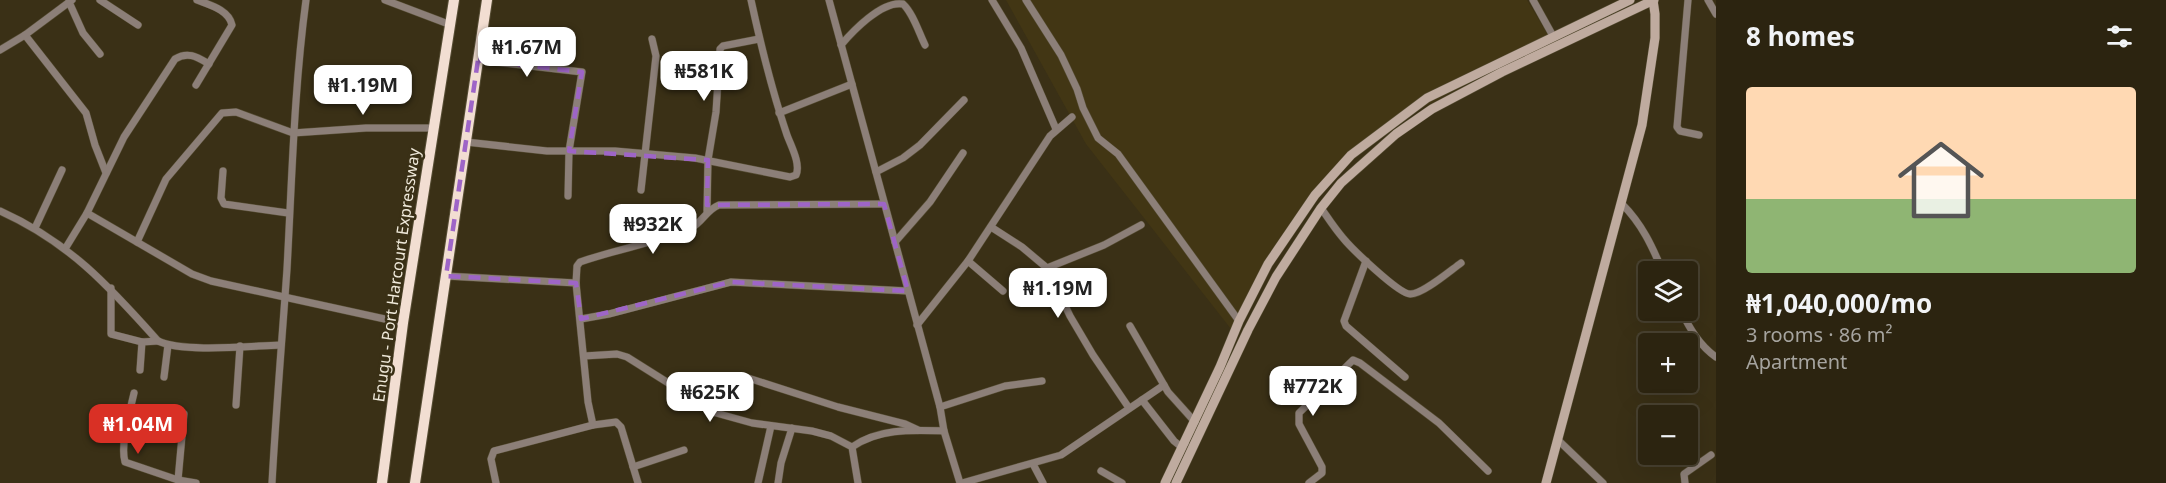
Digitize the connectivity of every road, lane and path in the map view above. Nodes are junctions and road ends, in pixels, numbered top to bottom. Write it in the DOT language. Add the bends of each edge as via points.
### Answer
graph roads {
  1 [pos="100,0"];
  2 [pos="197,0"];
  3 [pos="306,0"];
  4 [pos="385,0"];
  5 [pos="454,0"];
  6 [pos="487,0"];
  7 [pos="752,0"];
  8 [pos="829,0"];
  9 [pos="888,0"];
  10 [pos="992,0"];
  11 [pos="1026,0"];
  12 [pos="1533,0"];
  13 [pos="1630,0"];
  14 [pos="1653,0"];
  15 [pos="1688,0"];
  16 [pos="1708,0"];
  17 [pos="71,1"];
  18 [pos="1716,14"];
  19 [pos="138,25"];
  20 [pos="451,25"];
  21 [pos="25,35"];
  22 [pos="1553,36"];
  23 [pos="652,39"];
  24 [pos="759,39"];
  25 [pos="841,45"];
  26 [pos="926,45"];
  27 [pos="0,51"];
  28 [pos="100,54"];
  29 [pos="478,60"];
  30 [pos="209,64"];
  31 [pos="852,84"];
  32 [pos="196,85"];
  33 [pos="964,100"];
  34 [pos="779,113"];
  35 [pos="1072,117"];
  36 [pos="433,128"];
  37 [pos="1056,129"];
  38 [pos="293,133"];
  39 [pos="1699,135"];
  40 [pos="466,142"];
  41 [pos="569,151"];
  42 [pos="644,153"];
  43 [pos="963,153"];
  44 [pos="708,160"];
  45 [pos="62,170"];
  46 [pos="223,171"];
  47 [pos="876,172"];
  48 [pos="106,173"];
  49 [pos="641,190"];
  50 [pos="568,196"];
  51 [pos="884,204"];
  52 [pos="1622,204"];
  53 [pos="1321,208"];
  54 [pos="0,211"];
  55 [pos="707,211"];
  56 [pos="87,213"];
  57 [pos="288,213"];
  58 [pos="1141,225"];
  59 [pos="992,227"];
  60 [pos="35,228"];
  61 [pos="137,242"];
  62 [pos="895,242"];
  63 [pos="65,249"];
  64 [pos="968,261"];
  65 [pos="1366,261"];
  66 [pos="1658,261"];
  67 [pos="1461,263"];
  68 [pos="1047,268"];
  69 [pos="446,276"];
  70 [pos="576,283"];
  71 [pos="111,288"];
  72 [pos="908,291"];
  73 [pos="1003,291"];
  74 [pos="285,298"];
  75 [pos="581,319"];
  76 [pos="1239,321"];
  77 [pos="1686,321"];
  78 [pos="403,323"];
  79 [pos="917,325"];
  80 [pos="1130,326"];
  81 [pos="158,341"];
  82 [pos="142,342"];
  83 [pos="168,345"];
  84 [pos="280,345"];
  85 [pos="240,346"];
  86 [pos="584,356"];
  87 [pos="1716,357"];
  88 [pos="140,370"];
  89 [pos="164,377"];
  90 [pos="1405,377"];
  91 [pos="748,378"];
  92 [pos="1042,381"];
  93 [pos="1164,385"];
  94 [pos="134,393"];
  95 [pos="1142,400"];
  96 [pos="236,405"];
  97 [pos="940,407"];
  98 [pos="1129,408"];
  99 [pos="184,414"];
  100 [pos="1195,422"];
  101 [pos="592,425"];
  102 [pos="771,426"];
  103 [pos="792,428"];
  104 [pos="918,430"];
  105 [pos="944,431"];
  106 [pos="1558,440"];
  107 [pos="1185,443"];
  108 [pos="852,447"];
  109 [pos="684,450"];
  110 [pos="1711,455"];
  111 [pos="1033,464"];
  112 [pos="633,467"];
  113 [pos="1101,471"];
  114 [pos="1488,471"];
  115 [pos="178,480"];
  116 [pos="1177,482"];
  117 [pos="196,483"];
  118 [pos="272,483"];
  119 [pos="382,483"];
  120 [pos="415,483"];
  121 [pos="496,483"];
  122 [pos="638,483"];
  123 [pos="758,483"];
  124 [pos="778,483"];
  125 [pos="858,483"];
  126 [pos="961,483"];
  127 [pos="1043,483"];
  128 [pos="1122,483"];
  129 [pos="1165,483"];
  130 [pos="1309,483"];
  131 [pos="1546,483"];
  132 [pos="1603,483"];
  133 [pos="1684,483"];
  1 -- 19 [label="street"];
  2 -- 30 [label="street" via="231,18 232,25"];
  3 -- 38 [label="street"];
  4 -- 20 [label="street"];
  5 -- 20 [label="highway, Enugu - Port Harcourt Expressway"];
  6 -- 29 [label="highway"];
  7 -- 24 [label="street"];
  8 -- 25 [label="street"];
  9 -- 25 [label="street" via="879,3"];
  9 -- 26 [label="street" via="902,3"];
  10 -- 37 [label="street" via="1021,48"];
  11 -- 76 [label="street" via="1061,55 1098,138 1118,154"];
  12 -- 22 [label="street"];
  13 -- 22 [label="main road"];
  14 -- 52 [label="main road" via="1655,38 1642,125"];
  14 -- 53 [label="main road" via="1432,108 1363,162"];
  15 -- 39 [label="street" via="1677,127"];
  16 -- 18 [label="street"];
  17 -- 21 [label="street"];
  17 -- 28 [label="street" via="83,33"];
  20 -- 36 [label="highway, Enugu - Port Harcourt Expressway"];
  21 -- 27 [label="street"];
  21 -- 48 [label="street" via="86,113"];
  22 -- 76 [label="main road" via="1427,98 1351,155 1315,195 1268,264"];
  23 -- 42 [label="street" via="656,56"];
  24 -- 34 [label="street"];
  24 -- 44 [label="street" via="720,49"];
  25 -- 31 [label="street"];
  29 -- 40 [label="highway"];
  29 -- 41 [label="street" via="582,72"];
  30 -- 32 [label="street"];
  30 -- 48 [label="street" via="196,56 175,59 124,137"];
  31 -- 34 [label="street"];
  31 -- 47 [label="street"];
  33 -- 47 [label="street" via="920,145"];
  34 -- 44 [label="street" via="797,165 796,175"];
  35 -- 37 [label="street"];
  36 -- 38 [label="street"];
  36 -- 78 [label="highway, Enugu - Port Harcourt Expressway"];
  37 -- 59 [label="street"];
  38 -- 57 [label="street"];
  38 -- 61 [label="street" via="236,112 222,113 166,179"];
  40 -- 41 [label="street"];
  40 -- 69 [label="highway"];
  41 -- 42 [label="street"];
  41 -- 50 [label="street"];
  42 -- 44 [label="street"];
  42 -- 49 [label="street"];
  43 -- 62 [label="street" via="930,202"];
  44 -- 55 [label="street"];
  45 -- 60 [label="street"];
  46 -- 57 [label="street" via="224,204"];
  47 -- 51 [label="street"];
  48 -- 56 [label="street"];
  51 -- 55 [label="street" via="719,206"];
  51 -- 62 [label="street"];
  52 -- 66 [label="street" via="1647,236"];
  52 -- 106 [label="main road"];
  53 -- 65 [label="street"];
  53 -- 116 [label="main road" via="1276,277"];
  54 -- 60 [label="street"];
  55 -- 70 [label="street" via="701,222 687,229 580,262"];
  56 -- 61 [label="street"];
  56 -- 63 [label="street"];
  57 -- 74 [label="street"];
  58 -- 68 [label="street"];
  59 -- 64 [label="street"];
  59 -- 68 [label="street"];
  60 -- 63 [label="street"];
  61 -- 74 [label="street" via="192,274"];
  62 -- 72 [label="street"];
  63 -- 71 [label="street"];
  64 -- 73 [label="street"];
  64 -- 79 [label="street"];
  65 -- 67 [label="street" via="1410,295"];
  65 -- 90 [label="street" via="1344,321"];
  68 -- 98 [label="street" via="1070,316"];
  69 -- 70 [label="street"];
  69 -- 120 [label="highway"];
  70 -- 75 [label="street"];
  71 -- 81 [label="street"];
  71 -- 82 [label="street" via="111,334"];
  72 -- 75 [label="street" via="731,282"];
  72 -- 79 [label="street"];
  74 -- 78 [label="street"];
  74 -- 84 [label="street"];
  75 -- 86 [label="street"];
  76 -- 100 [label="main road"];
  77 -- 87 [label="street"];
  78 -- 119 [label="highway, Enugu - Port Harcourt Expressway"];
  79 -- 97 [label="street"];
  80 -- 93 [label="street"];
  81 -- 82 [label="street"];
  81 -- 83 [label="street"];
  82 -- 88 [label="street"];
  83 -- 85 [label="street"];
  83 -- 89 [label="street"];
  84 -- 85 [label="street"];
  84 -- 118 [label="street"];
  85 -- 96 [label="street"];
  86 -- 101 [label="street"];
  86 -- 102 [label="street" via="622,355 716,413"];
  91 -- 104 [label="street"];
  92 -- 97 [label="street" via="1005,386"];
  93 -- 95 [label="street"];
  93 -- 100 [label="street"];
  94 -- 115 [label="street" via="124,445 125,462"];
  95 -- 98 [label="street"];
  95 -- 107 [label="street" via="1174,441 1179,445"];
  97 -- 105 [label="street"];
  98 -- 111 [label="street" via="1061,455"];
  99 -- 115 [label="street"];
  100 -- 107 [label="main road"];
  101 -- 112 [label="street" via="619,424"];
  101 -- 121 [label="street" via="494,451 491,459"];
  102 -- 103 [label="street"];
  102 -- 123 [label="street"];
  103 -- 108 [label="street" via="831,436"];
  103 -- 124 [label="street"];
  104 -- 105 [label="street"];
  104 -- 108 [label="street" via="888,432"];
  105 -- 126 [label="street"];
  106 -- 131 [label="main road"];
  106 -- 132 [label="street"];
  107 -- 129 [label="main road"];
  108 -- 125 [label="street"];
  109 -- 112 [label="street"];
  110 -- 133 [label="street" via="1684,474"];
  111 -- 126 [label="street"];
  111 -- 127 [label="street"];
  112 -- 122 [label="street"];
  113 -- 128 [label="street"];
  114 -- 130 [label="street" via="1439,423 1353,360 1299,413 1299,424 1322,467 1322,473"];
  115 -- 117 [label="street"];
}
